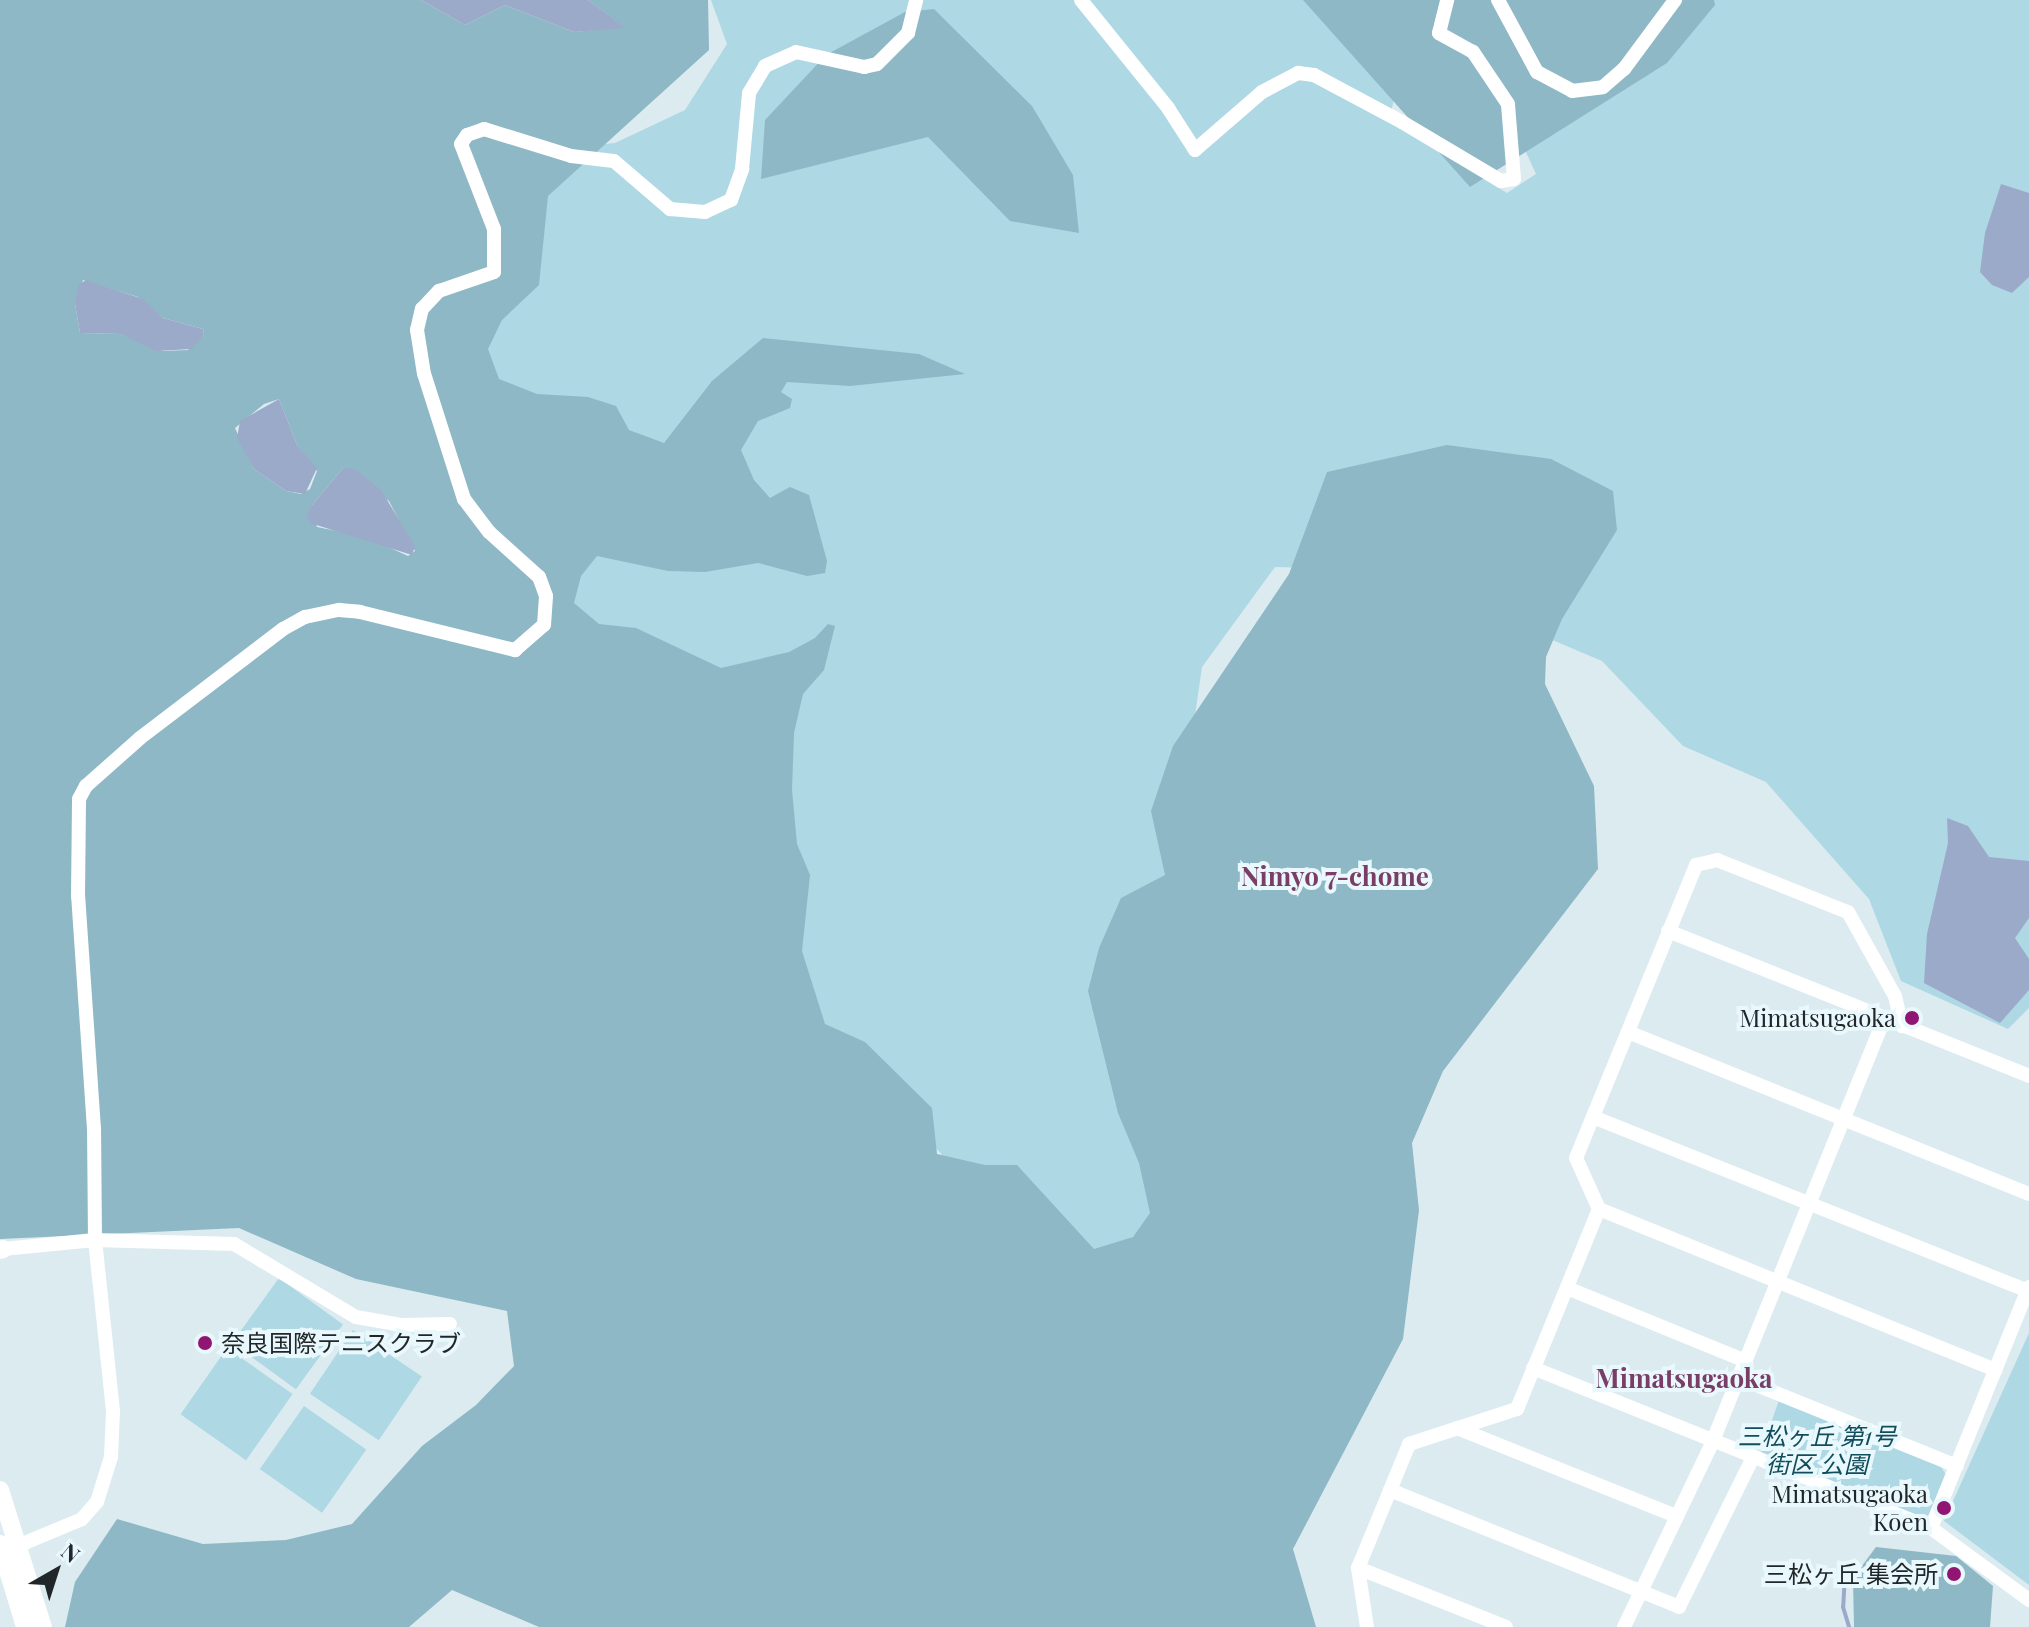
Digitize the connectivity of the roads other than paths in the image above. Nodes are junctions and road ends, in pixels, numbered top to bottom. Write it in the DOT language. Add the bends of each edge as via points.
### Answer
graph roads {
  1 [pos="916,0"];
  2 [pos="1081,0"];
  3 [pos="1447,0"];
  4 [pos="1498,0"];
  5 [pos="1675,0"];
  6 [pos="1668,931"];
  7 [pos="1885,1018"];
  8 [pos="1902,1026"];
  9 [pos="1628,1032"];
  10 [pos="2029,1076"];
  11 [pos="1593,1117"];
  12 [pos="1844,1119"];
  13 [pos="2029,1194"];
  14 [pos="1810,1204"];
  15 [pos="1599,1209"];
  16 [pos="95,1240"];
  17 [pos="1,1250"];
  18 [pos="1778,1281"];
  19 [pos="1567,1288"];
  20 [pos="2028,1289"];
  21 [pos="450,1324"];
  22 [pos="1746,1361"];
  23 [pos="1533,1368"];
  24 [pos="1996,1370"];
  25 [pos="1739,1378"];
  26 [pos="1457,1428"];
  27 [pos="1712,1443"];
  28 [pos="1752,1459"];
  29 [pos="1957,1466"];
  30 [pos="0,1490"];
  31 [pos="1390,1490"];
  32 [pos="1676,1516"];
  33 [pos="1931,1528"];
  34 [pos="0,1544"];
  35 [pos="0,1552"];
  36 [pos="1358,1568"];
  37 [pos="1641,1592"];
  38 [pos="2029,1600"];
  39 [pos="24,1623"];
  40 [pos="43,1627"];
  41 [pos="1367,1627"];
  42 [pos="1506,1627"];
  43 [pos="1624,1627"];
  1 -- 16 [label="street" via="908,33 877,64 864,67 796,52 765,66 749,93 742,169 731,200 705,212 670,209 614,161 571,156 484,129 467,135 462,157 494,229 494,272 439,291 422,309 417,330 424,374 464,499 489,532 539,577 546,596 544,625 515,650 360,612 305,617 140,738 86,786 79,799 78,896 94,1129"];
  2 -- 3 [label="street" via="1195,150 1262,92 1298,73 1352,95 1501,181 1514,179 1508,104 1473,52 1439,33"];
  4 -- 5 [label="street" via="1537,72 1572,91 1603,87 1624,69"];
  6 -- 7 [label="street"];
  6 -- 8 [label="street" via="1696,865 1717,860 1848,912 1895,996"];
  6 -- 9 [label="street"];
  7 -- 8 [label="street"];
  7 -- 12 [label="street"];
  8 -- 10 [label="street"];
  9 -- 11 [label="street"];
  9 -- 12 [label="street"];
  11 -- 14 [label="street"];
  11 -- 15 [label="street" via="1576,1158"];
  12 -- 13 [label="street"];
  12 -- 14 [label="street"];
  14 -- 18 [label="street"];
  14 -- 20 [label="street"];
  15 -- 18 [label="street"];
  15 -- 19 [label="street"];
  16 -- 17 [label="street"];
  16 -- 21 [label="street" via="234,1244 356,1317 402,1325"];
  16 -- 35 [label="street" via="112,1426 107,1480 82,1519 52,1536"];
  18 -- 22 [label="street"];
  18 -- 24 [label="street"];
  19 -- 22 [label="street"];
  19 -- 23 [label="street"];
  20 -- 24 [label="street"];
  22 -- 25 [label="street"];
  23 -- 26 [label="street" via="1517,1409"];
  23 -- 27 [label="street"];
  24 -- 29 [label="street"];
  25 -- 27 [label="street"];
  25 -- 29 [label="street"];
  26 -- 31 [label="street" via="1409,1444"];
  26 -- 32 [label="street"];
  27 -- 28 [label="street"];
  27 -- 32 [label="street"];
  28 -- 33 [label="street"];
  28 -- 37 [label="street" via="1679,1607"];
  29 -- 33 [label="street"];
  30 -- 40 [label="main road"];
  31 -- 36 [label="street"];
  31 -- 37 [label="street"];
  32 -- 37 [label="street"];
  33 -- 38 [label="street"];
  34 -- 39 [label="main road"];
  36 -- 41 [label="street"];
  36 -- 42 [label="street"];
  37 -- 43 [label="street"];
}
